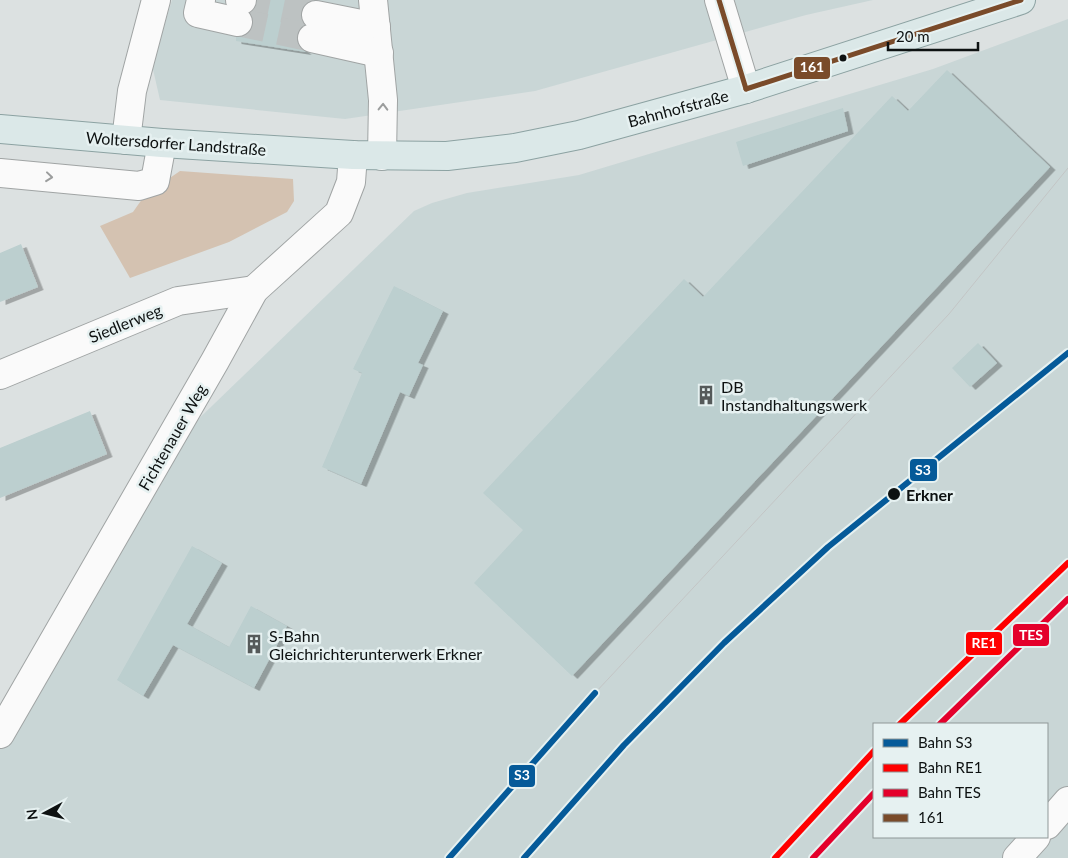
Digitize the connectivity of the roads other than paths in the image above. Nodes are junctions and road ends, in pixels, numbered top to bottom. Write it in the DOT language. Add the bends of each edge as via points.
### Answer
graph roads {
  1 [pos="156,0"];
  2 [pos="718,0"];
  3 [pos="1022,0"];
  4 [pos="198,1"];
  5 [pos="240,8"];
  6 [pos="371,17"];
  7 [pos="314,27"];
  8 [pos="746,89"];
  9 [pos="0,129"];
  10 [pos="126,140"];
  11 [pos="162,143"];
  12 [pos="353,155"];
  13 [pos="382,156"];
  14 [pos="0,173"];
  15 [pos="254,290"];
  16 [pos="0,375"];
  17 [pos="0,734"];
  18 [pos="1068,800"];
  19 [pos="1048,824"];
  20 [pos="1035,838"];
  21 [pos="1017,858"];
  1 -- 10 [label="street" via="132,91"];
  2 -- 8 [label="street"];
  3 -- 8 [label="main road, Bahnhofstraße"];
  4 -- 5 [label="street" via="198,13"];
  6 -- 7 [label="street"];
  13 -- 6 [label="street, one-way" via="383,100"];
  8 -- 13 [label="main road, Bahnhofstraße" via="579,135 515,148 447,156"];
  9 -- 10 [label="main road, Woltersdorfer Landstraße"];
  10 -- 11 [label="main road, Woltersdorfer Landstraße"];
  11 -- 12 [label="main road, Woltersdorfer Landstraße"];
  14 -- 11 [label="street, one-way" via="139,186 155,181"];
  12 -- 13 [label="main road, Bahnhofstraße"];
  12 -- 15 [label="street, Fichtenauer Weg" via="351,182 339,213"];
  15 -- 16 [label="street, Siedlerweg" via="178,301"];
  15 -- 17 [label="street, Fichtenauer Weg"];
  18 -- 19 [label="street"];
  20 -- 21 [label="street"];
}
